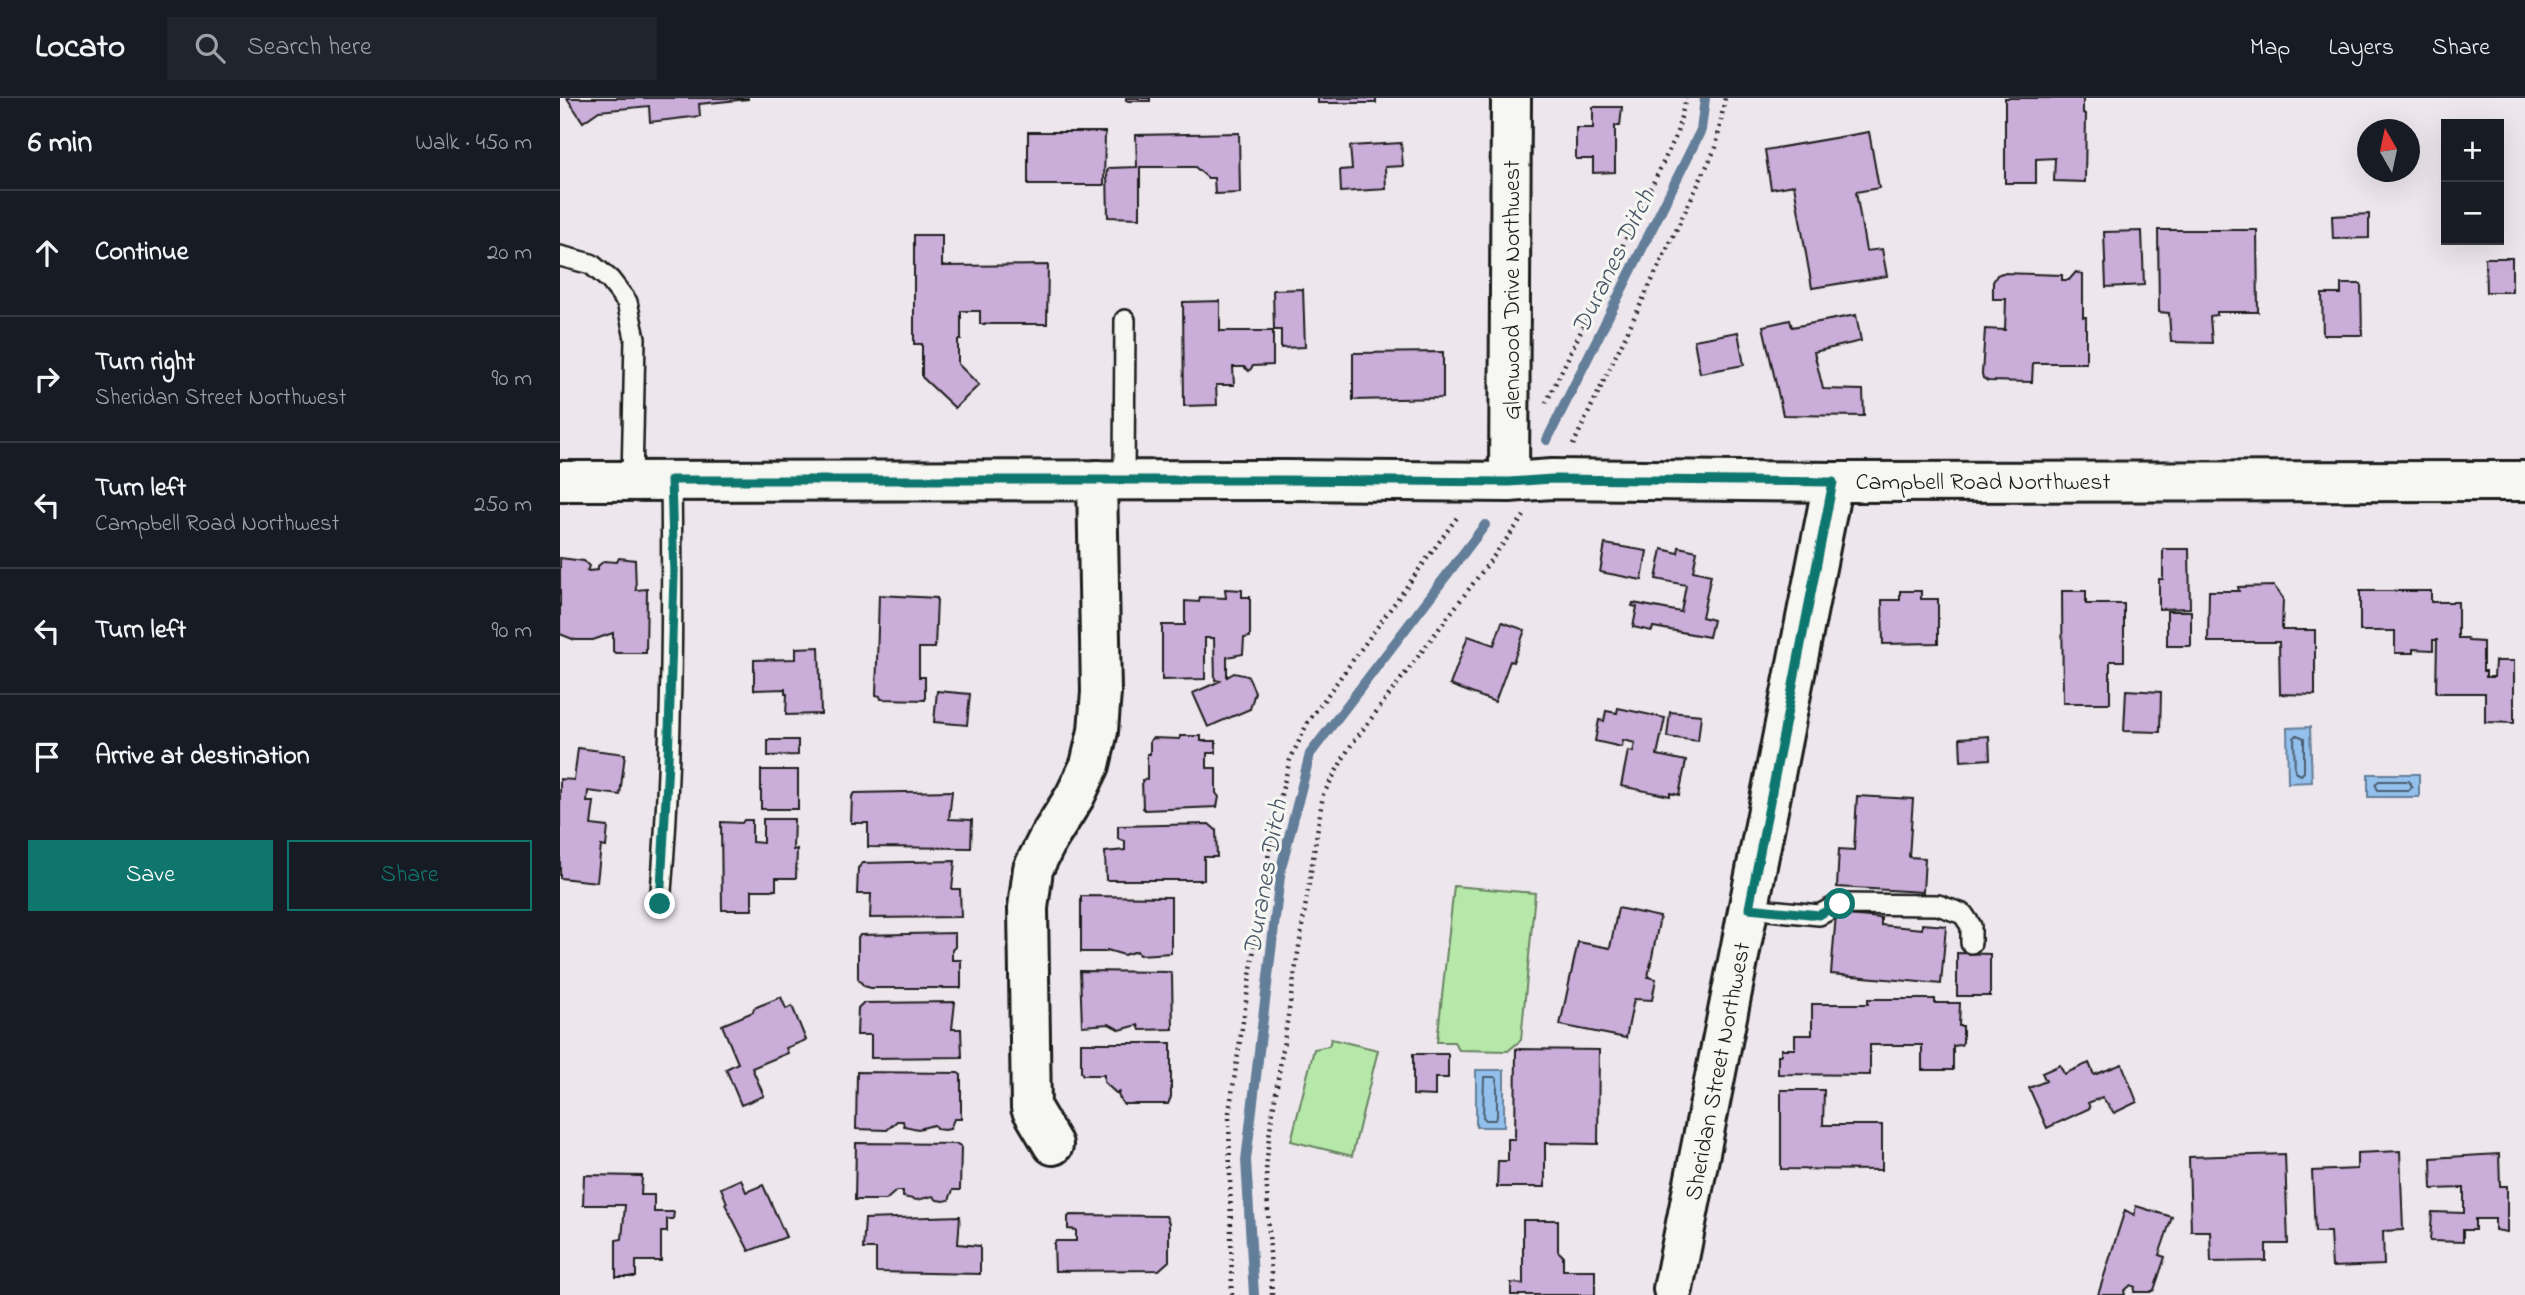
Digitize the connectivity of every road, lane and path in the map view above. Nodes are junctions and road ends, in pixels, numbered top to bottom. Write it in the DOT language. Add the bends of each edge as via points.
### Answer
graph roads {
  1 [pos="1511,98"];
  2 [pos="1686,98"];
  3 [pos="1725,98"];
  4 [pos="560,256"];
  5 [pos="1125,320"];
  6 [pos="1545,405"];
  7 [pos="1552,479"];
  8 [pos="671,480"];
  9 [pos="1110,480"];
  10 [pos="560,481"];
  11 [pos="632,481"];
  12 [pos="2525,481"];
  13 [pos="1497,482"];
  14 [pos="1833,482"];
  15 [pos="660,904"];
  16 [pos="1749,908"];
  17 [pos="1971,943"];
  18 [pos="1053,1146"];
  19 [pos="1674,1289"];
  20 [pos="1232,1295"];
  21 [pos="1272,1295"];
  1 -- 13 [label="street, Glenwood Drive Northwest"];
  2 -- 6 [label="path" via="1676,136"];
  3 -- 7 [label="path" via="1716,147 1570,451"];
  4 -- 11 [label="lane" via="591,264 627,302 635,338"];
  5 -- 9 [label="lane"];
  7 -- 13 [label="street, Campbell Road Northwest"];
  7 -- 14 [label="street, Campbell Road Northwest"];
  7 -- 21 [label="path" via="1349,748 1323,795 1269,1136 1266,1171"];
  8 -- 9 [label="street, Campbell Road Northwest"];
  8 -- 11 [label="street, Campbell Road Northwest"];
  8 -- 15 [label="lane" via="674,576"];
  9 -- 13 [label="street, Campbell Road Northwest"];
  9 -- 18 [label="street" via="1098,730 1085,776 1033,869 1028,908 1031,1108"];
  10 -- 11 [label="street, Campbell Road Northwest"];
  12 -- 14 [label="street, Campbell Road Northwest"];
  13 -- 20 [label="path" via="1423,562 1308,722 1290,760 1273,825 1229,1113"];
  14 -- 16 [label="street, Sheridan Street Northwest"];
  16 -- 17 [label="lane" via="1819,915 1840,904 1938,905 1963,914 1971,926"];
  16 -- 19 [label="street, Sheridan Street Northwest"];
}
